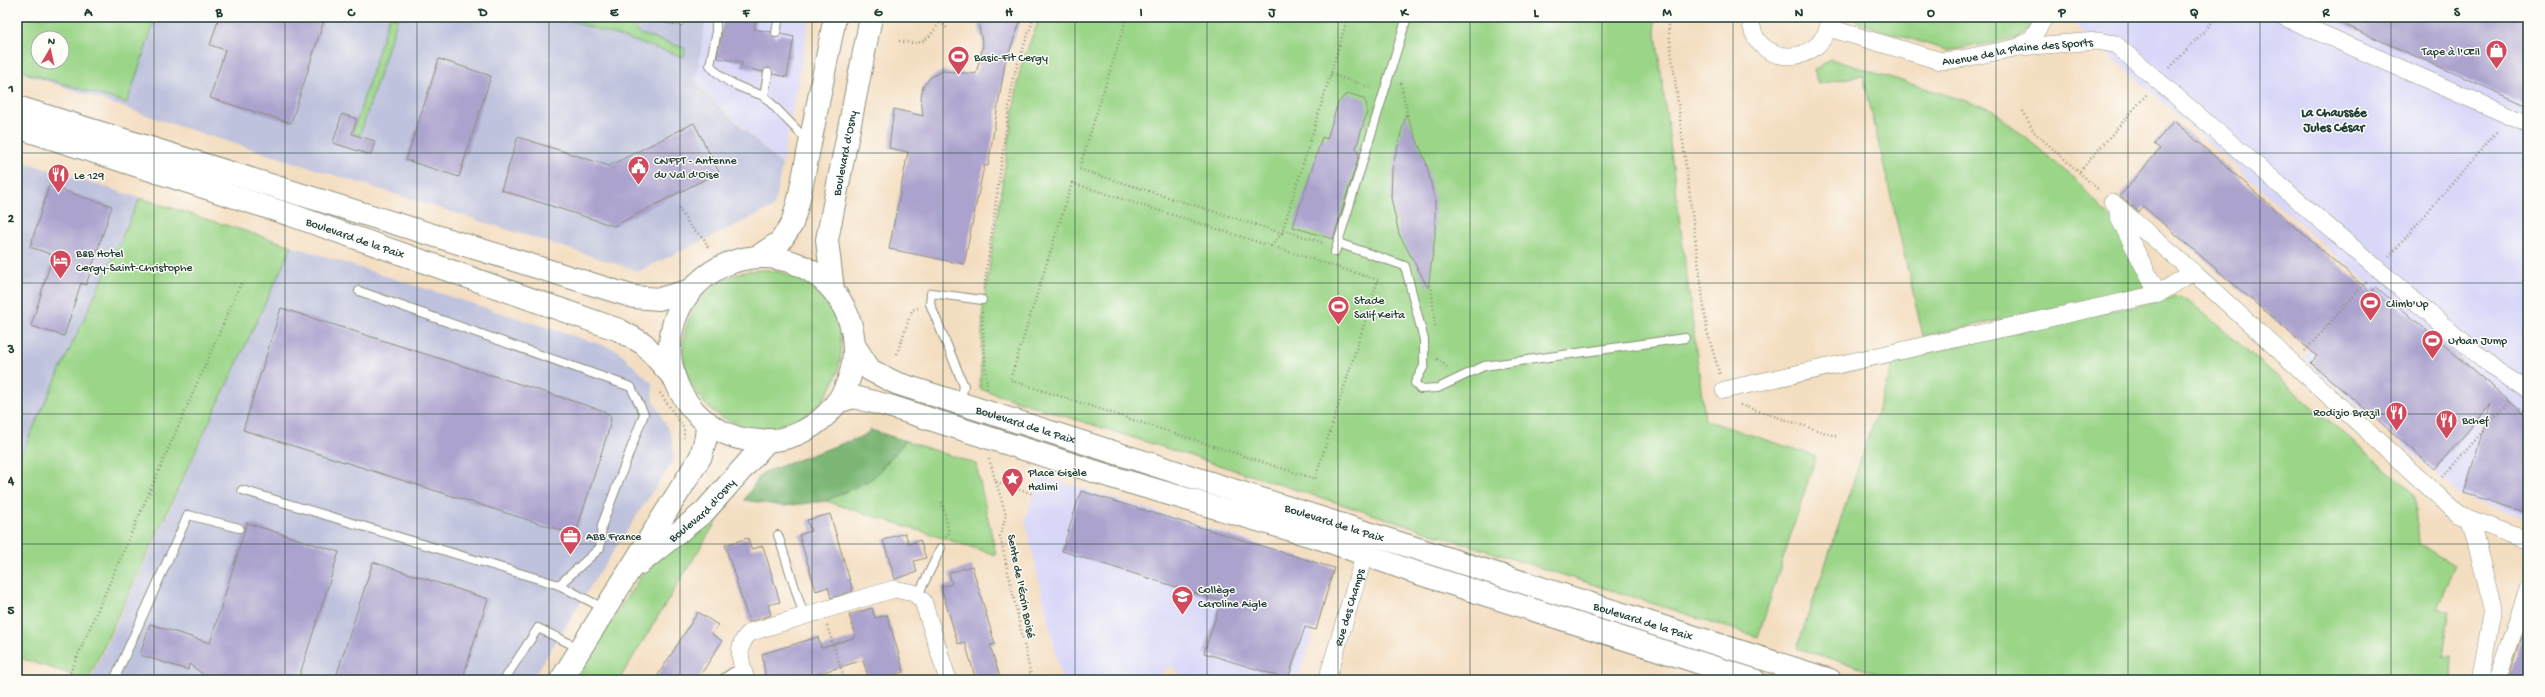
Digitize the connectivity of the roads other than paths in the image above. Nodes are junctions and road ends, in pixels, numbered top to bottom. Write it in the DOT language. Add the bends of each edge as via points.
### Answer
graph roads {
  1 [pos="659,17"];
  2 [pos="680,17"];
  3 [pos="716,17"];
  4 [pos="779,17"];
  5 [pos="835,17"];
  6 [pos="871,17"];
  7 [pos="1407,17"];
  8 [pos="1751,17"];
  9 [pos="2045,17"];
  10 [pos="2284,17"];
  11 [pos="1829,22"];
  12 [pos="776,33"];
  13 [pos="2019,47"];
  14 [pos="768,73"];
  15 [pos="764,96"];
  16 [pos="17,107"];
  17 [pos="2528,124"];
  18 [pos="17,127"];
  19 [pos="810,138"];
  20 [pos="757,257"];
  21 [pos="2193,272"];
  22 [pos="691,290"];
  23 [pos="833,290"];
  24 [pos="359,292"];
  25 [pos="2158,294"];
  26 [pos="982,300"];
  27 [pos="1685,338"];
  28 [pos="854,345"];
  29 [pos="666,384"];
  30 [pos="2525,389"];
  31 [pos="1724,390"];
  32 [pos="837,402"];
  33 [pos="960,402"];
  34 [pos="707,422"];
  35 [pos="768,440"];
  36 [pos="242,490"];
  37 [pos="2470,519"];
  38 [pos="239,528"];
  39 [pos="1371,534"];
  40 [pos="778,535"];
  41 [pos="2528,541"];
  42 [pos="941,548"];
  43 [pos="1364,555"];
  44 [pos="628,573"];
  45 [pos="559,585"];
  46 [pos="2528,589"];
  47 [pos="918,595"];
  48 [pos="2493,608"];
  49 [pos="605,609"];
  50 [pos="804,616"];
  51 [pos="2524,616"];
  52 [pos="580,649"];
  53 [pos="1784,673"];
  54 [pos="744,674"];
  55 [pos="114,680"];
  56 [pos="504,680"];
  57 [pos="561,680"];
  58 [pos="721,680"];
  59 [pos="948,680"];
  60 [pos="1327,680"];
  61 [pos="1754,680"];
  62 [pos="1830,680"];
  63 [pos="2480,680"];
  64 [pos="2497,680"];
  1 -- 2 [label="lane" via="680,21"];
  3 -- 15 [label="lane" via="716,36 710,65 717,74 736,87"];
  4 -- 12 [label="lane"];
  5 -- 19 [label="main road"];
  6 -- 23 [label="main road, Boulevard d'Osny" via="828,234 828,263"];
  7 -- 27 [label="lane" via="1337,247 1405,266 1424,340 1424,366 1415,383 1420,389 1438,388 1458,376 1484,366"];
  8 -- 11 [label="street, Avenue de la Plaine des Sports" via="1753,32 1760,43 1770,52 1783,56 1805,54 1813,50 1825,36"];
  9 -- 13 [label="street" via="2032,38"];
  10 -- 17 [label="street"];
  11 -- 13 [label="street, Avenue de la Plaine des Sports" via="1941,61"];
  13 -- 30 [label="street, Avenue de la Plaine des Sports" via="2091,42 2115,44 2496,370"];
  14 -- 15 [label="lane"];
  15 -- 19 [label="lane" via="801,134"];
  16 -- 22 [label="main road, Boulevard de la Paix" via="634,297 659,299"];
  18 -- 29 [label="main road, Boulevard de la Paix" via="278,211 619,330 644,344"];
  19 -- 20 [label="main road" via="792,224 780,242"];
  20 -- 22 [label="main road" via="723,266"];
  20 -- 23 [label="main road" via="781,259 804,267"];
  21 -- 25 [label="street"];
  21 -- 25 [label="street" via="2115,205 2118,216"];
  21 -- 37 [label="street" via="2458,514"];
  22 -- 29 [label="main road" via="678,312 672,330"];
  23 -- 28 [label="main road" via="846,312"];
  24 -- 45 [label="lane" via="631,387 644,414 602,525 600,548"];
  25 -- 31 [label="street"];
  26 -- 33 [label="lane" via="931,293 930,304 964,386"];
  28 -- 32 [label="main road" via="851,372"];
  28 -- 33 [label="main road, Boulevard de la Paix" via="865,365 877,375"];
  29 -- 34 [label="main road"];
  32 -- 35 [label="main road" via="812,426 791,436"];
  32 -- 43 [label="main road, Boulevard de la Paix" via="854,397 889,406 1115,478 1322,539"];
  33 -- 39 [label="main road, Boulevard de la Paix"];
  34 -- 35 [label="main road" via="736,437"];
  34 -- 44 [label="main road, Boulevard d'Osny" via="701,456"];
  35 -- 44 [label="main road, Boulevard d'Osny" via="704,512"];
  36 -- 45 [label="lane"];
  37 -- 41 [label="street"];
  37 -- 48 [label="street"];
  38 -- 55 [label="lane" via="188,515"];
  39 -- 43 [label="street, Rue des Champs"];
  39 -- 53 [label="main road, Boulevard de la Paix"];
  40 -- 50 [label="lane"];
  42 -- 47 [label="lane"];
  43 -- 60 [label="street, Rue des Champs"];
  43 -- 61 [label="main road, Boulevard de la Paix"];
  44 -- 49 [label="main road, Boulevard d'Osny"];
  45 -- 49 [label="lane"];
  46 -- 51 [label="street"];
  47 -- 50 [label="street" via="894,589"];
  47 -- 59 [label="street" via="923,601"];
  48 -- 51 [label="street"];
  48 -- 63 [label="street"];
  49 -- 52 [label="main road, Boulevard d'Osny"];
  50 -- 54 [label="street" via="748,635 742,643 740,652"];
  51 -- 64 [label="street"];
  52 -- 56 [label="lane" via="538,628"];
  52 -- 57 [label="main road, Boulevard d'Osny"];
  53 -- 62 [label="main road, Boulevard de la Paix"];
  54 -- 58 [label="lane" via="733,672"];
}
